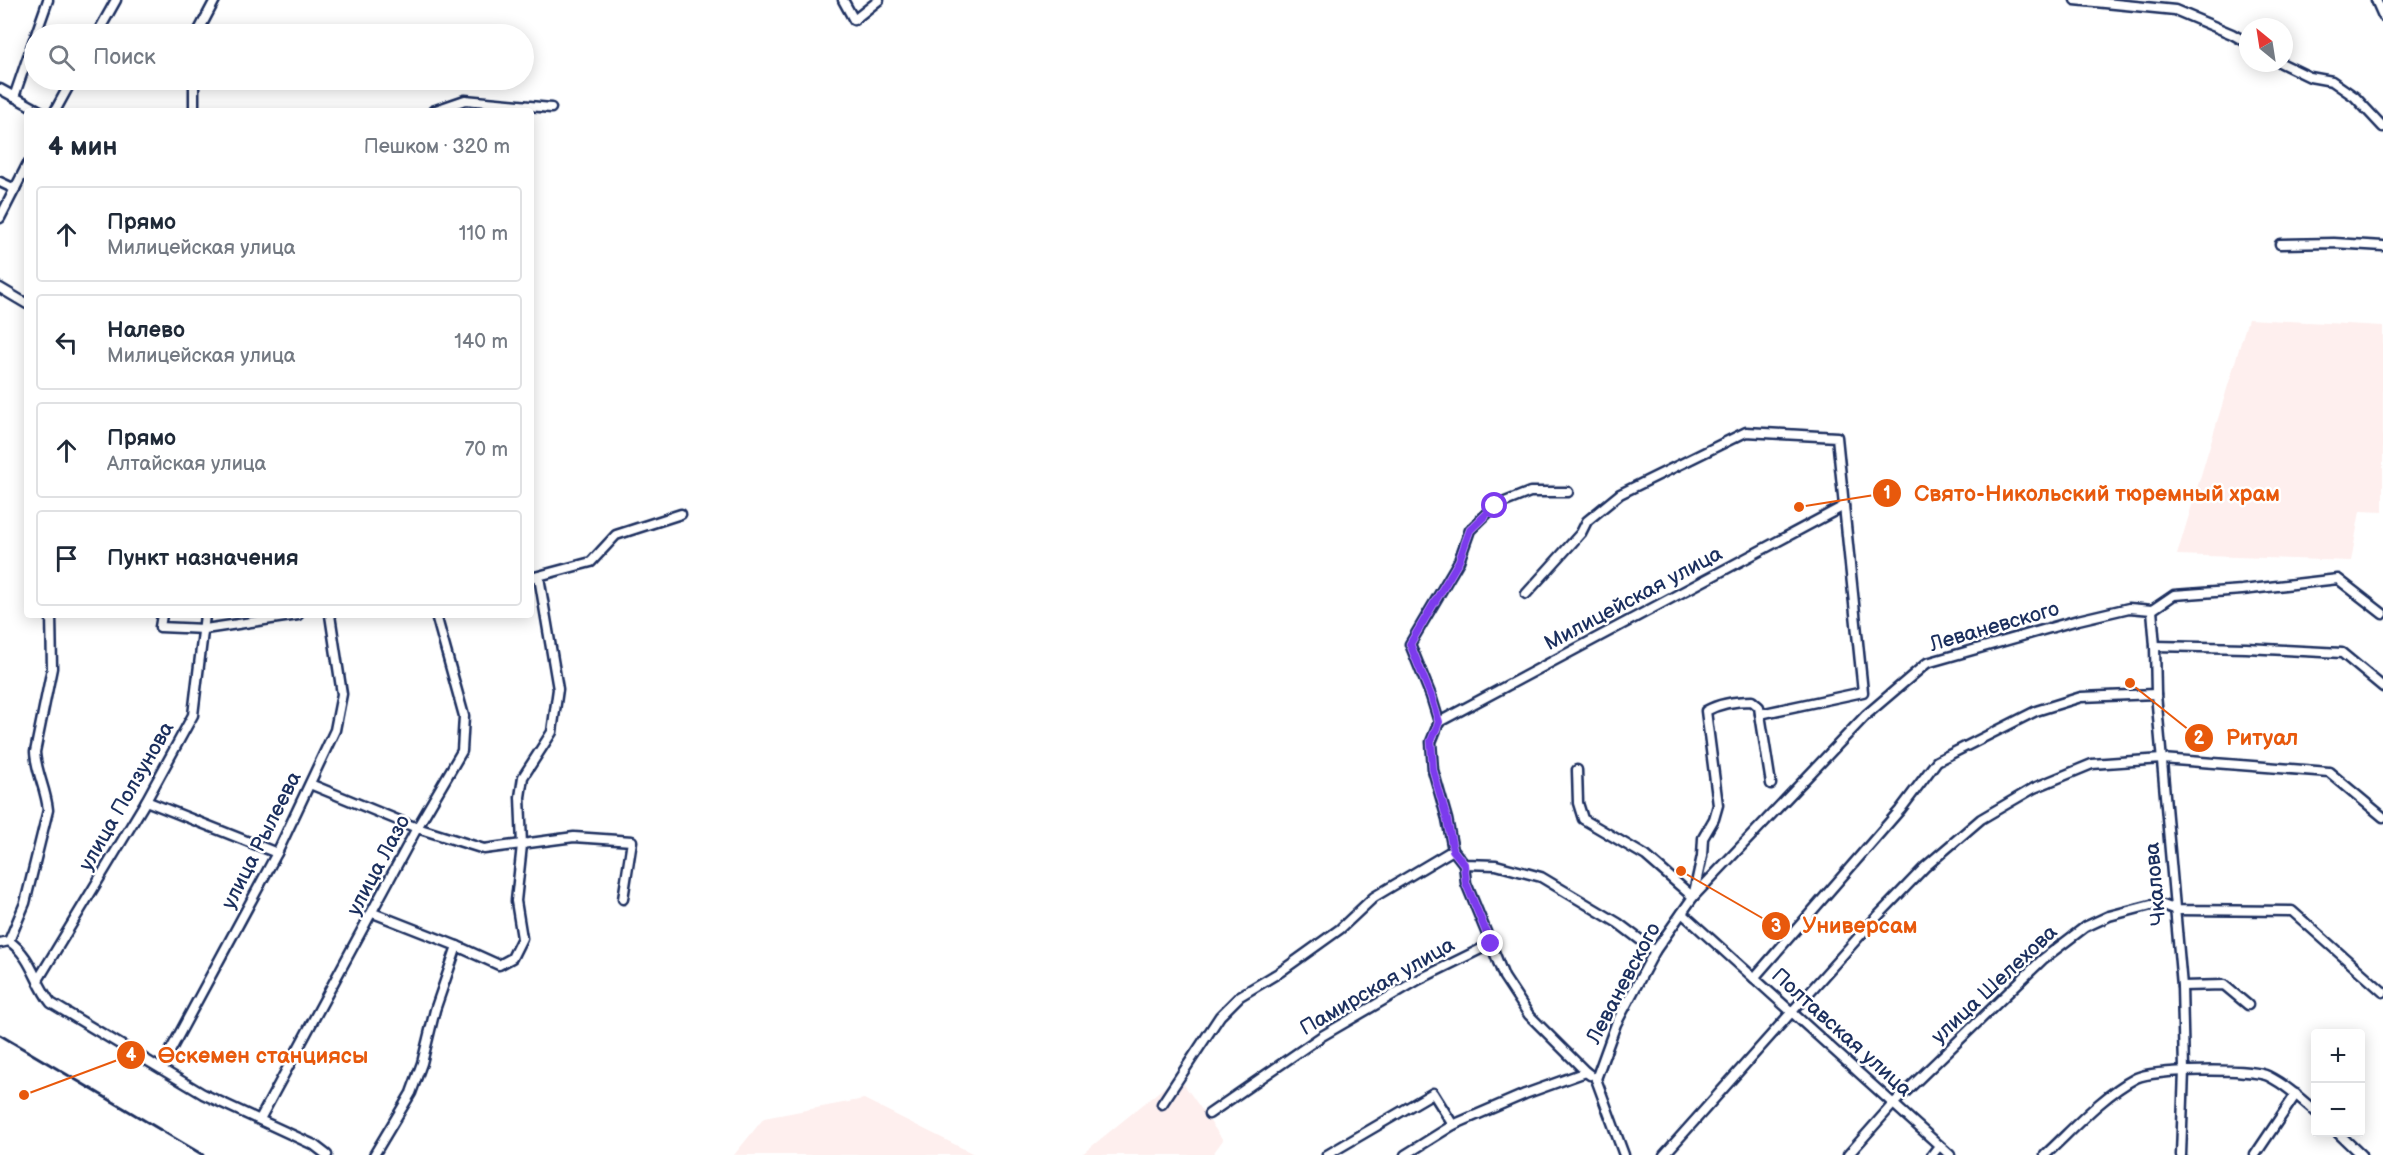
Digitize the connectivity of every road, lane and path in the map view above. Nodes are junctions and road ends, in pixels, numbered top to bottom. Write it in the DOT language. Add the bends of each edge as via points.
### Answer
graph roads {
  1 [pos="48,0"];
  2 [pos="116,0"];
  3 [pos="215,0"];
  4 [pos="843,0"];
  5 [pos="879,0"];
  6 [pos="2075,0"];
  7 [pos="2376,0"];
  8 [pos="2383,16"];
  9 [pos="40,24"];
  10 [pos="103,24"];
  11 [pos="202,24"];
  12 [pos="2239,38"];
  13 [pos="24,68"];
  14 [pos="2293,69"];
  15 [pos="0,89"];
  16 [pos="67,90"];
  17 [pos="194,90"];
  18 [pos="14,97"];
  19 [pos="34,108"];
  20 [pos="57,108"];
  21 [pos="194,108"];
  22 [pos="442,108"];
  23 [pos="551,108"];
  24 [pos="2383,127"];
  25 [pos="24,171"];
  26 [pos="0,182"];
  27 [pos="15,189"];
  28 [pos="0,218"];
  29 [pos="2280,244"];
  30 [pos="2383,246"];
  31 [pos="0,288"];
  32 [pos="24,302"];
  33 [pos="1568,492"];
  34 [pos="1844,506"];
  35 [pos="681,514"];
  36 [pos="535,578"];
  37 [pos="1526,594"];
  38 [pos="2152,610"];
  39 [pos="2383,614"];
  40 [pos="51,618"];
  41 [pos="162,618"];
  42 [pos="205,618"];
  43 [pos="278,618"];
  44 [pos="330,618"];
  45 [pos="437,618"];
  46 [pos="205,629"];
  47 [pos="2155,646"];
  48 [pos="2383,687"];
  49 [pos="2156,694"];
  50 [pos="1760,714"];
  51 [pos="1439,722"];
  52 [pos="2162,759"];
  53 [pos="1577,770"];
  54 [pos="310,784"];
  55 [pos="1771,784"];
  56 [pos="146,801"];
  57 [pos="2383,817"];
  58 [pos="417,828"];
  59 [pos="522,845"];
  60 [pos="1453,850"];
  61 [pos="277,853"];
  62 [pos="1464,864"];
  63 [pos="1693,897"];
  64 [pos="623,899"];
  65 [pos="2176,910"];
  66 [pos="373,913"];
  67 [pos="1682,913"];
  68 [pos="5,942"];
  69 [pos="1491,944"];
  70 [pos="457,946"];
  71 [pos="1655,951"];
  72 [pos="1754,978"];
  73 [pos="38,980"];
  74 [pos="2182,986"];
  75 [pos="2383,992"];
  76 [pos="2248,1005"];
  77 [pos="1792,1014"];
  78 [pos="161,1068"];
  79 [pos="2184,1070"];
  80 [pos="1586,1072"];
  81 [pos="1596,1079"];
  82 [pos="2296,1094"];
  83 [pos="1894,1103"];
  84 [pos="1162,1104"];
  85 [pos="2311,1108"];
  86 [pos="1209,1114"];
  87 [pos="260,1119"];
  88 [pos="1453,1125"];
  89 [pos="2342,1137"];
  90 [pos="1940,1146"];
  91 [pos="327,1155"];
  92 [pos="375,1155"];
  93 [pos="1327,1155"];
  94 [pos="1405,1155"];
  95 [pos="1624,1155"];
  96 [pos="1664,1155"];
  97 [pos="1848,1155"];
  98 [pos="1932,1155"];
  99 [pos="1950,1155"];
  100 [pos="2045,1155"];
  101 [pos="2181,1155"];
  102 [pos="2255,1155"];
  103 [pos="2361,1155"];
  1 -- 9 [label="street"];
  2 -- 10 [label="street"];
  3 -- 11 [label="street"];
  4 -- 5 [label="street" via="854,20"];
  6 -- 12 [label="street" via="2175,10"];
  7 -- 8 [label="street"];
  13 -- 18 [label="street"];
  14 -- 24 [label="street" via="2332,81 2355,97"];
  15 -- 18 [label="street"];
  16 -- 20 [label="street"];
  17 -- 21 [label="street"];
  18 -- 19 [label="street"];
  22 -- 23 [label="street" via="465,100"];
  25 -- 27 [label="street"];
  26 -- 27 [label="street"];
  27 -- 28 [label="street"];
  29 -- 30 [label="street"];
  31 -- 32 [label="street"];
  33 -- 51 [label="street" via="1530,492 1495,506 1470,530 1459,561 1410,644"];
  34 -- 37 [label="street" via="1837,437 1746,432 1620,494 1587,521 1581,533"];
  34 -- 50 [label="street" via="1863,692"];
  34 -- 51 [label="street, Милицейская улица"];
  35 -- 36 [label="street" via="616,535 591,562"];
  36 -- 59 [label="street" via="558,688 552,732 523,777"];
  38 -- 39 [label="street" via="2174,595 2338,579"];
  38 -- 47 [label="street, Чкалова"];
  38 -- 63 [label="street, Леваневского" via="2129,608 2078,620 1927,663 1866,715"];
  40 -- 68 [label="street" via="52,668 35,752 48,810 25,903"];
  41 -- 46 [label="street" via="160,627"];
  42 -- 46 [label="street, улица Ползунова"];
  43 -- 46 [label="street"];
  44 -- 54 [label="street, улица Рылеева" via="342,694 335,730"];
  45 -- 58 [label="street, улица Лазо" via="464,716 462,751"];
  46 -- 56 [label="street, улица Ползунова" via="193,715"];
  47 -- 48 [label="street" via="2342,654"];
  47 -- 49 [label="street, Чкалова"];
  49 -- 52 [label="street, Чкалова"];
  49 -- 72 [label="street" via="2081,697 2036,711 1937,761 1900,810"];
  50 -- 55 [label="street"];
  50 -- 63 [label="street, Леваневского" via="1752,701 1706,711 1718,805 1703,838"];
  51 -- 60 [label="street" via="1431,741 1433,770"];
  52 -- 57 [label="street" via="2329,772"];
  52 -- 65 [label="street, Чкалова"];
  52 -- 77 [label="street" via="2092,764 2034,788 1982,819 1895,897"];
  53 -- 63 [label="street" via="1578,803 1583,819 1646,856"];
  54 -- 58 [label="street"];
  54 -- 61 [label="street, улица Рылеева"];
  56 -- 61 [label="street"];
  56 -- 73 [label="street, улица Ползунова"];
  58 -- 59 [label="street" via="484,849"];
  58 -- 66 [label="street, улица Лазо"];
  59 -- 64 [label="street" via="574,837 632,841"];
  59 -- 70 [label="street" via="516,902 522,938 512,958 499,965"];
  60 -- 62 [label="street"];
  60 -- 84 [label="street" via="1374,897 1332,935 1240,996 1220,1016"];
  61 -- 78 [label="street, улица Рылеева"];
  62 -- 69 [label="street" via="1466,883"];
  62 -- 71 [label="street" via="1496,865 1541,877 1618,923"];
  63 -- 67 [label="street, Леваневского"];
  65 -- 74 [label="street, Чкалова"];
  65 -- 75 [label="street, улица Шелехова" via="2292,911"];
  65 -- 83 [label="street, улица Шелехова" via="2151,905 2085,927 2043,959"];
  66 -- 70 [label="street"];
  66 -- 87 [label="street, улица Лазо"];
  67 -- 71 [label="street, Леваневского"];
  67 -- 72 [label="street, Полтавская улица"];
  68 -- 73 [label="street" via="24,955"];
  69 -- 80 [label="street" via="1504,977 1529,1015"];
  69 -- 86 [label="street, Памирская улица" via="1418,980 1322,1036"];
  70 -- 92 [label="street" via="411,1093"];
  71 -- 81 [label="street, Леваневского" via="1616,1024"];
  72 -- 77 [label="street, Полтавская улица"];
  73 -- 78 [label="street" via="51,1003"];
  74 -- 76 [label="street" via="2224,985"];
  74 -- 79 [label="street, Чкалова"];
  77 -- 83 [label="street, Полтавская улица"];
  77 -- 96 [label="street"];
  78 -- 87 [label="street" via="203,1094"];
  79 -- 82 [label="street" via="2266,1075"];
  79 -- 100 [label="street" via="2136,1078"];
  79 -- 101 [label="street, Чкалова"];
  80 -- 81 [label="street, Леваневского"];
  80 -- 88 [label="street, Леваневского"];
  81 -- 95 [label="street"];
  82 -- 85 [label="street"];
  82 -- 102 [label="street"];
  83 -- 90 [label="street, Полтавская улица"];
  83 -- 97 [label="street, улица Шелехова"];
  87 -- 91 [label="street" via="314,1144"];
  88 -- 93 [label="street" via="1433,1093"];
  88 -- 94 [label="street, Леваневского"];
  89 -- 103 [label="street"];
  90 -- 98 [label="street"];
  90 -- 99 [label="street, Полтавская улица"];
}
